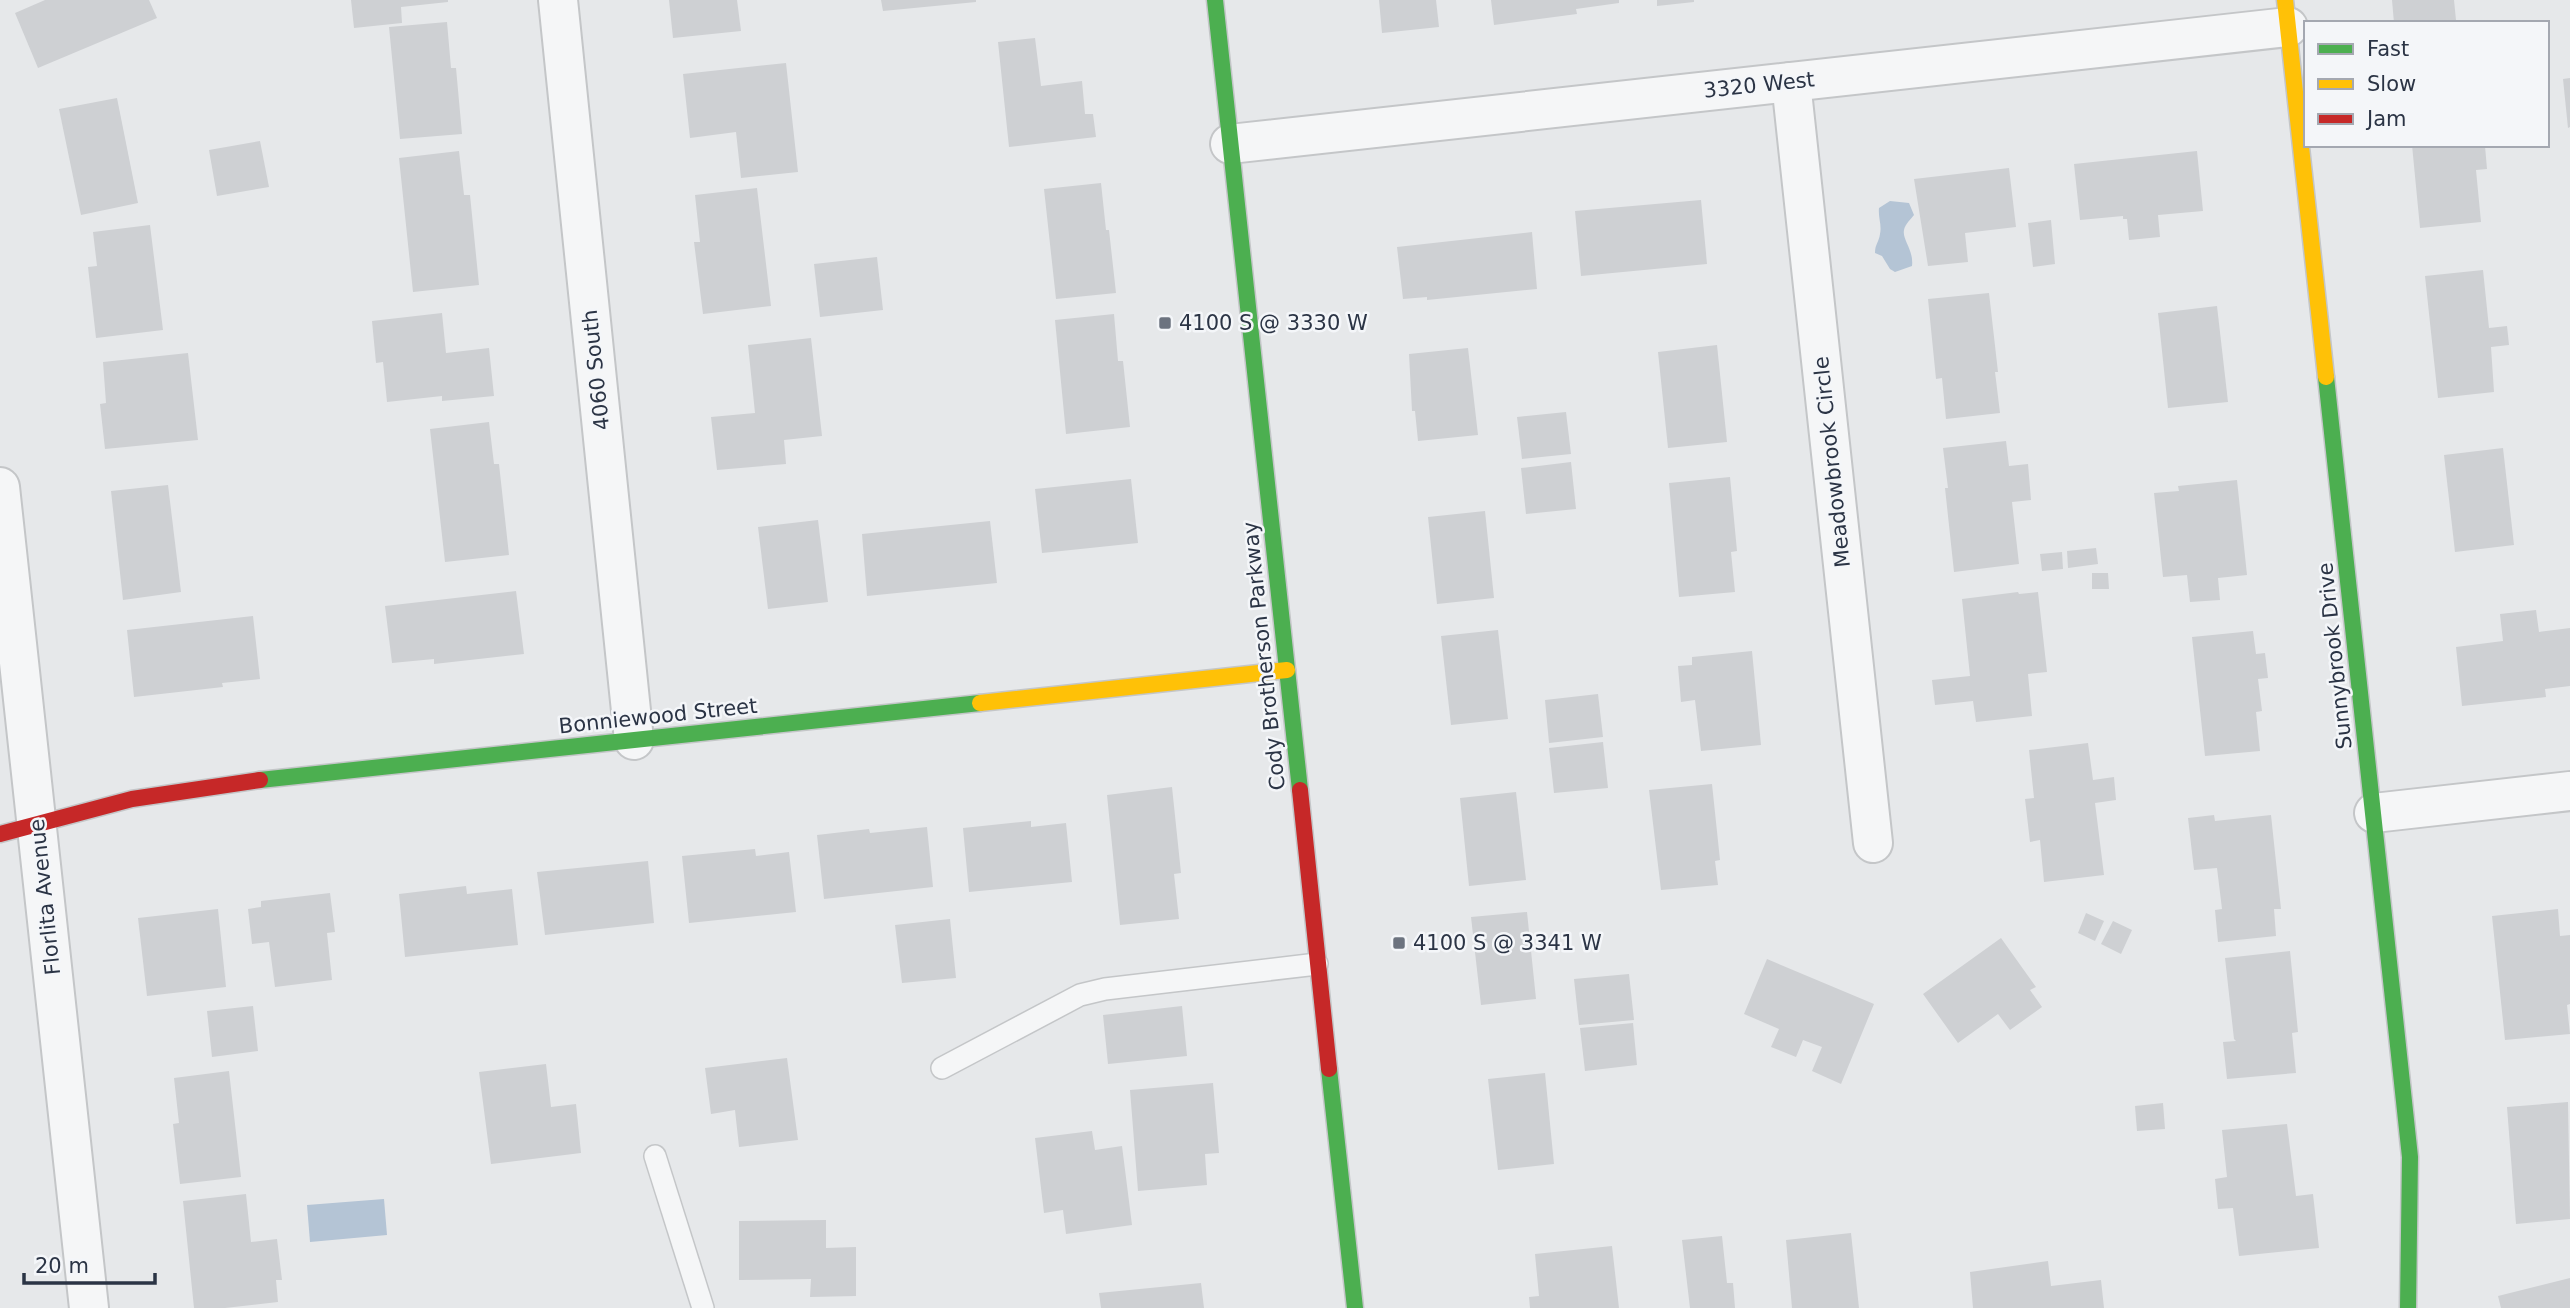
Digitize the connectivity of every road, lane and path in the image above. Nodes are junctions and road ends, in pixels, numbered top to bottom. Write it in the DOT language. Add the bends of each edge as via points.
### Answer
graph roads {
  1 [pos="558,0"];
  2 [pos="1215,0"];
  3 [pos="2286,14"];
  4 [pos="1791,82"];
  5 [pos="1230,144"];
  6 [pos="0,487"];
  7 [pos="1287,670"];
  8 [pos="634,740"];
  9 [pos="2570,791"];
  10 [pos="2374,813"];
  11 [pos="37,823"];
  12 [pos="0,834"];
  13 [pos="1873,843"];
  14 [pos="1317,964"];
  15 [pos="942,1068"];
  16 [pos="655,1156"];
  17 [pos="89,1308"];
  18 [pos="704,1308"];
  19 [pos="1355,1308"];
  20 [pos="2408,1308"];
  1 -- 8 [label="street, 4060 South"];
  2 -- 5 [label="street, Cody Brotherson Parkway"];
  3 -- 4 [label="street, 3320 West"];
  3 -- 10 [label="street, Sunnybrook Drive"];
  4 -- 5 [label="street, 3320 West"];
  4 -- 13 [label="street, Meadowbrook Circle"];
  5 -- 7 [label="street, Cody Brotherson Parkway"];
  6 -- 11 [label="street, Florlita Avenue"];
  7 -- 8 [label="street, Bonniewood Street"];
  7 -- 14 [label="street, Cody Brotherson Parkway"];
  8 -- 11 [label="street, Bonniewood Street" via="230,783 132,799"];
  9 -- 10 [label="street"];
  10 -- 20 [label="street, Sunnybrook Drive" via="2410,1157"];
  11 -- 12 [label="street, Bonniewood Street"];
  11 -- 17 [label="street, Florlita Avenue"];
  14 -- 15 [label="lane" via="1080,995"];
  14 -- 19 [label="street, Cody Brotherson Parkway"];
  16 -- 18 [label="lane"];
}
